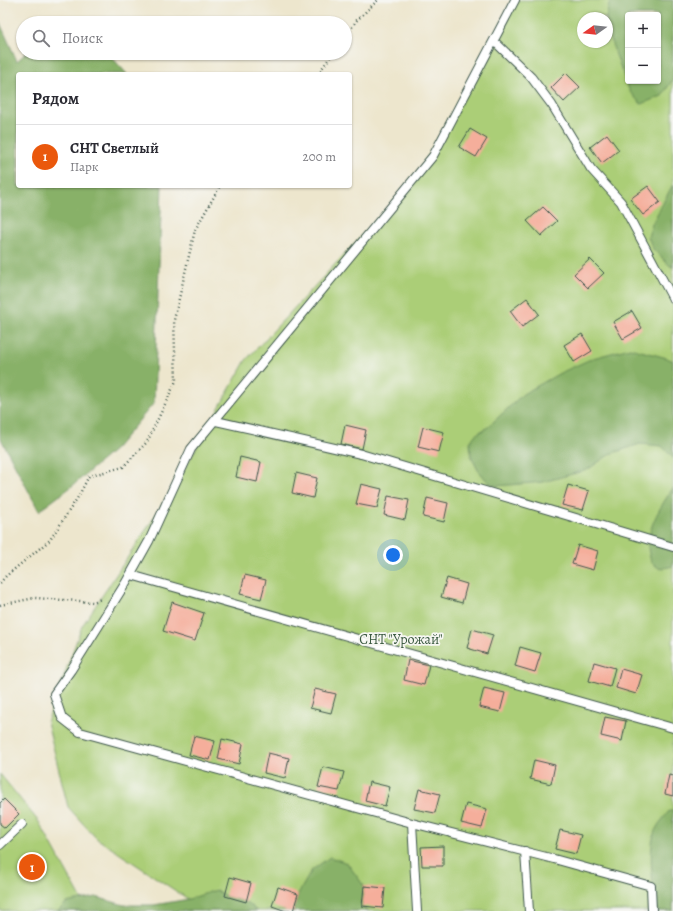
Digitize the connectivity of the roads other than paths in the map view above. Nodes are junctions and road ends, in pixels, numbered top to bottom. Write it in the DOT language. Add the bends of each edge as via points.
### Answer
graph roads {
  1 [pos="515,0"];
  2 [pos="494,41"];
  3 [pos="673,299"];
  4 [pos="216,421"];
  5 [pos="673,547"];
  6 [pos="131,575"];
  7 [pos="673,728"];
  8 [pos="412,823"];
  9 [pos="22,824"];
  10 [pos="0,845"];
  11 [pos="526,851"];
  12 [pos="417,911"];
  13 [pos="529,911"];
  14 [pos="652,911"];
  1 -- 2 [label="lane"];
  2 -- 3 [label="lane" via="531,77 552,105 591,169 621,202"];
  2 -- 4 [label="lane" via="433,156"];
  4 -- 5 [label="lane" via="361,454"];
  4 -- 6 [label="lane" via="192,449"];
  6 -- 7 [label="lane"];
  6 -- 8 [label="lane" via="54,694 62,718 80,732"];
  8 -- 11 [label="lane"];
  8 -- 12 [label="lane"];
  9 -- 10 [label="lane"];
  11 -- 13 [label="lane"];
  11 -- 14 [label="lane" via="651,886"];
}
